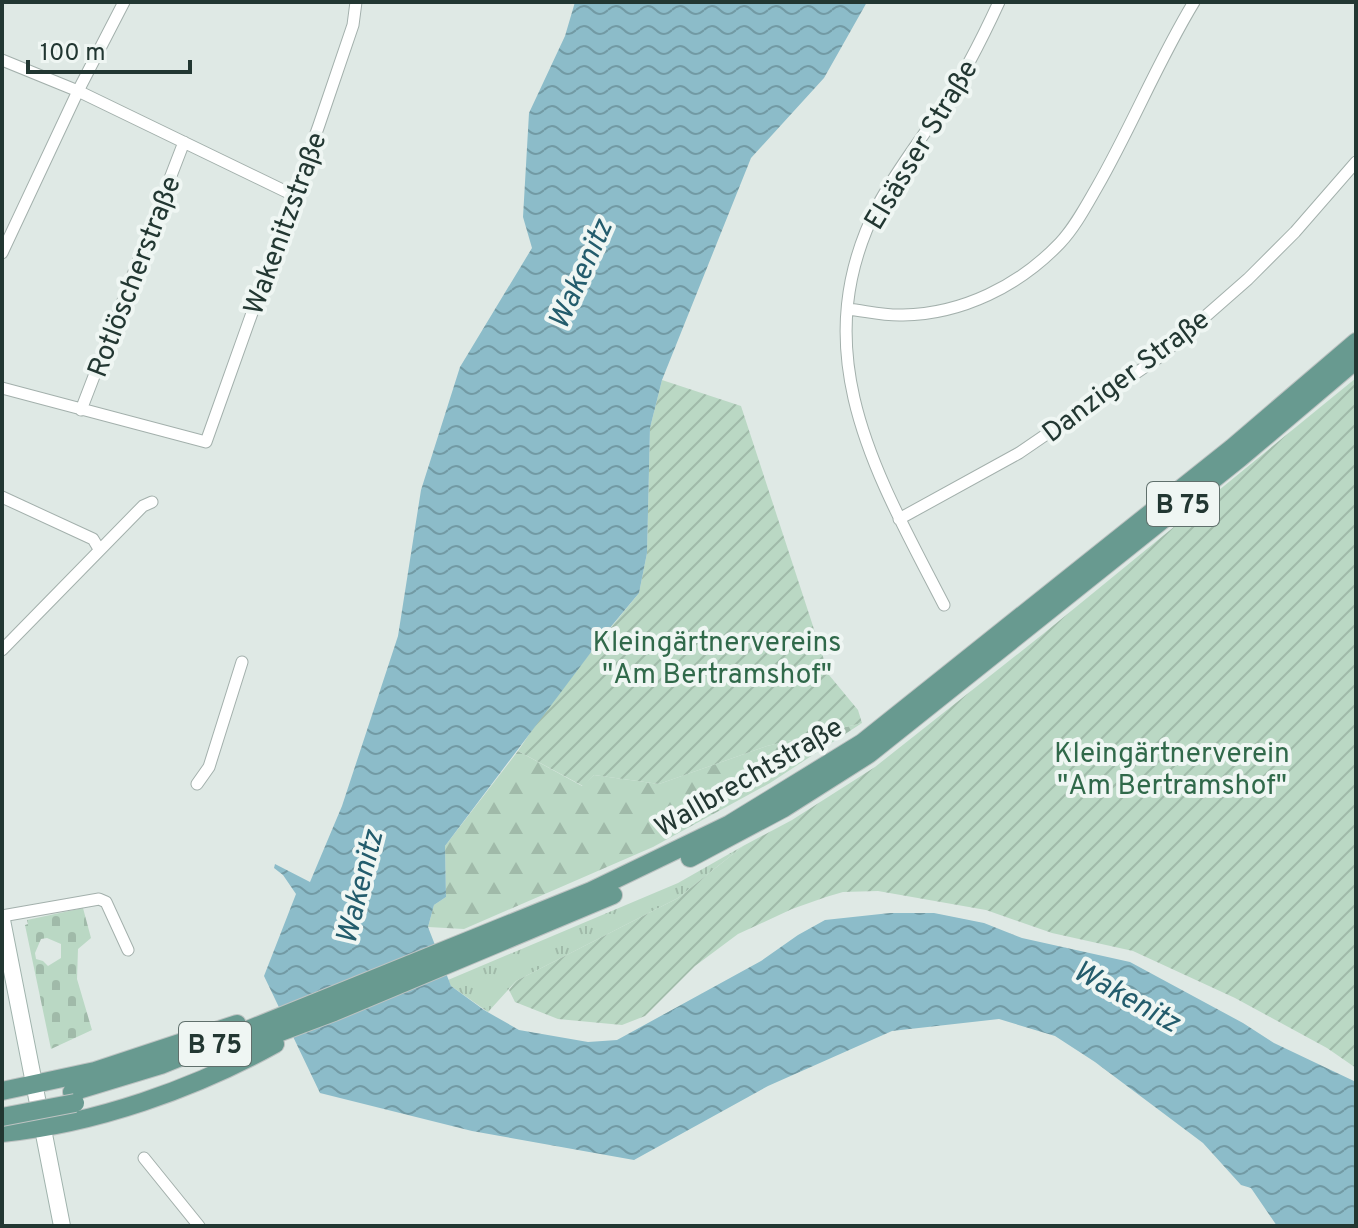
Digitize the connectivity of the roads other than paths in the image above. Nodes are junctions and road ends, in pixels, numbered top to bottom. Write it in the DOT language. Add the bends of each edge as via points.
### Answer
graph roads {
  1 [pos="124,2"];
  2 [pos="356,2"];
  3 [pos="999,2"];
  4 [pos="1194,2"];
  5 [pos="2,60"];
  6 [pos="78,91"];
  7 [pos="184,142"];
  8 [pos="1356,162"];
  9 [pos="293,195"];
  10 [pos="2,253"];
  11 [pos="848,309"];
  12 [pos="1356,342"];
  13 [pos="1356,360"];
  14 [pos="2,388"];
  15 [pos="81,410"];
  16 [pos="2,497"];
  17 [pos="152,502"];
  18 [pos="899,519"];
  19 [pos="99,549"];
  20 [pos="944,605"];
  21 [pos="2,650"];
  22 [pos="242,662"];
  23 [pos="197,784"];
  24 [pos="2,918"];
  25 [pos="525,924"];
  26 [pos="128,950"];
  27 [pos="331,1005"];
  28 [pos="36,1085"];
  29 [pos="2,1091"];
  30 [pos="71,1099"];
  31 [pos="2,1106"];
  32 [pos="2,1117"];
  33 [pos="42,1127"];
  34 [pos="2,1133"];
  35 [pos="144,1158"];
  36 [pos="62,1226"];
  37 [pos="199,1226"];
  1 -- 6 [label="street"];
  2 -- 9 [label="street, Wakenitzstraße" via="353,25"];
  3 -- 11 [label="street, Elsässer Straße" via="963,75 877,207 856,262"];
  4 -- 11 [label="street" via="1116,154 1060,243 1020,279 978,300 931,313 900,316"];
  5 -- 6 [label="street"];
  6 -- 7 [label="street"];
  6 -- 10 [label="street"];
  7 -- 9 [label="street"];
  7 -- 15 [label="street, Rotlöscherstraße"];
  8 -- 18 [label="street, Danziger Straße" via="1248,279 1158,358 1019,453"];
  9 -- 15 [label="street, Wakenitzstraße" via="206,442"];
  11 -- 18 [label="street, Elsässer Straße" via="847,369 859,424"];
  12 -- 25 [label="main road, Wallbrechtstraße / B 75" via="1232,448 862,743 718,830"];
  13 -- 25 [label="main road, Wallbrechtstraße / B 75" via="869,754 736,835 597,902"];
  14 -- 15 [label="street"];
  16 -- 19 [label="street" via="93,539"];
  17 -- 19 [label="street"];
  18 -- 20 [label="street, Elsässer Straße"];
  19 -- 21 [label="street"];
  22 -- 23 [label="street" via="209,767"];
  24 -- 26 [label="street" via="99,899 106,902"];
  24 -- 28 [label="main road"];
  25 -- 27 [label="main road, Wallbrechtstraße / B 75"];
  27 -- 30 [label="main road, Wallbrechtstraße / B 75"];
  27 -- 30 [label="main road" via="234,1067 172,1091"];
  28 -- 29 [label="main road"];
  28 -- 30 [label="main road"];
  28 -- 33 [label="main road"];
  30 -- 31 [label="main road, B 75"];
  30 -- 32 [label="main road, B 75, bridge"];
  30 -- 33 [label="main road"];
  33 -- 34 [label="main road"];
  33 -- 36 [label="main road"];
  35 -- 37 [label="street"];
}
